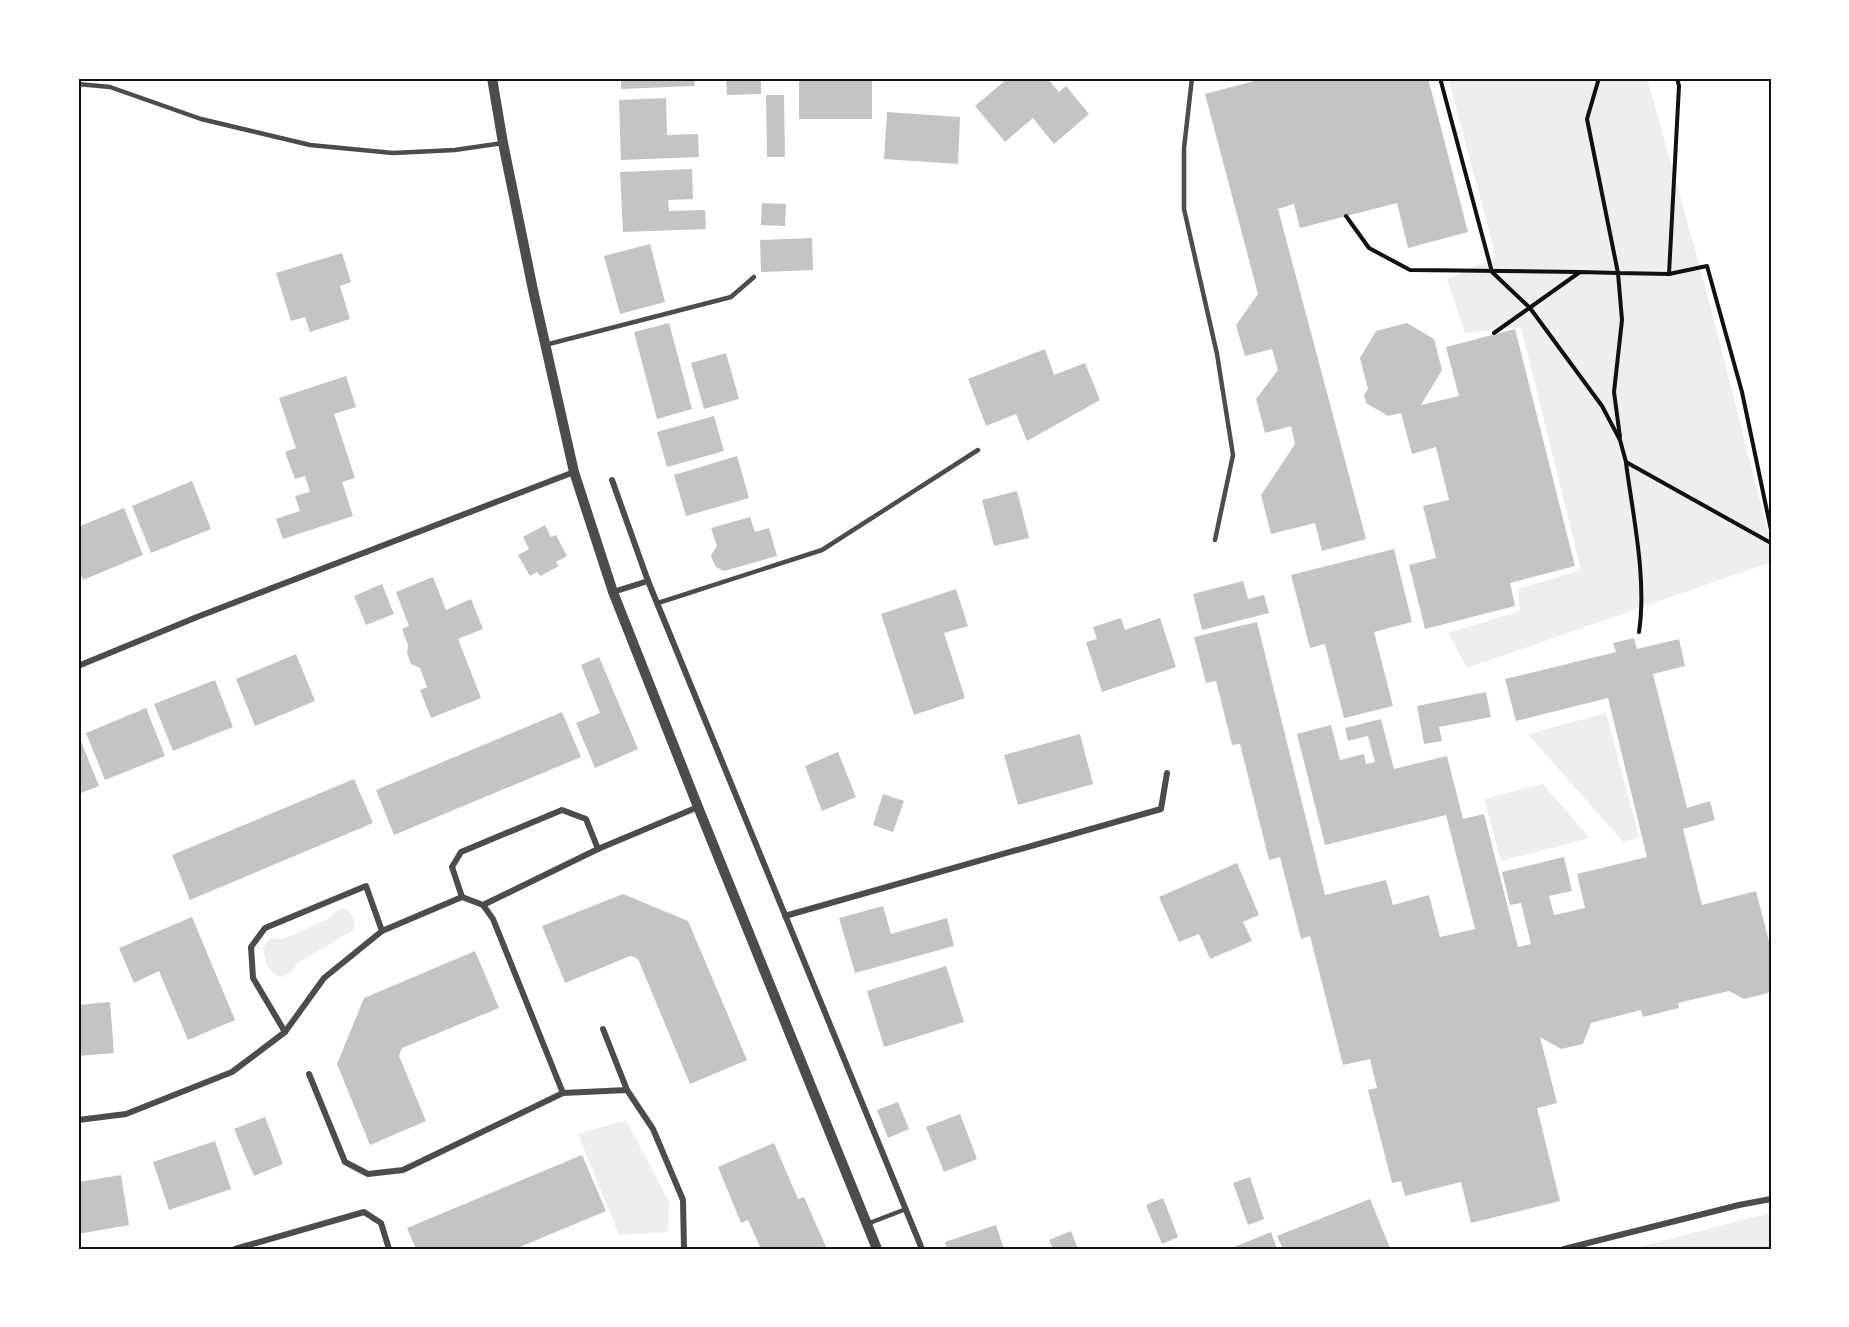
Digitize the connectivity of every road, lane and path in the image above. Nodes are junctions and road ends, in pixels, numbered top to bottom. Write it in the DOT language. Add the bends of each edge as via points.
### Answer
graph roads {
  1 [pos="492,78"];
  2 [pos="1192,78"];
  3 [pos="1440,78"];
  4 [pos="1599,78"];
  5 [pos="1677,78"];
  6 [pos="78,84"];
  7 [pos="503,143"];
  8 [pos="1346,216"];
  9 [pos="1492,272"];
  10 [pos="1580,272"];
  11 [pos="1618,273"];
  12 [pos="1669,273"];
  13 [pos="754,277"];
  14 [pos="1530,308"];
  15 [pos="1494,333"];
  16 [pos="545,345"];
  17 [pos="1620,440"];
  18 [pos="978,450"];
  19 [pos="1626,462"];
  20 [pos="574,472"];
  21 [pos="612,480"];
  22 [pos="1771,530"];
  23 [pos="1215,540"];
  24 [pos="1771,543"];
  25 [pos="648,581"];
  26 [pos="613,592"];
  27 [pos="658,603"];
  28 [pos="1639,632"];
  29 [pos="78,666"];
  30 [pos="1167,773"];
  31 [pos="698,807"];
  32 [pos="598,849"];
  33 [pos="462,897"];
  34 [pos="483,905"];
  35 [pos="785,916"];
  36 [pos="382,931"];
  37 [pos="603,1029"];
  38 [pos="285,1032"];
  39 [pos="309,1074"];
  40 [pos="627,1090"];
  41 [pos="563,1093"];
  42 [pos="78,1120"];
  43 [pos="1771,1199"];
  44 [pos="906,1209"];
  45 [pos="867,1224"];
  46 [pos="235,1249"];
  47 [pos="389,1249"];
  48 [pos="684,1249"];
  49 [pos="877,1249"];
  50 [pos="922,1249"];
  51 [pos="1564,1249"];
  1 -- 7 [label="street"];
  2 -- 23 [label="lane" via="1184,148 1184,209 1217,354 1233,455"];
  3 -- 9 [label="path"];
  4 -- 11 [label="path" via="1587,119"];
  5 -- 12 [label="path"];
  6 -- 7 [label="lane" via="110,87 201,119 310,145 393,153"];
  7 -- 16 [label="street"];
  8 -- 9 [label="path" via="1368,248 1410,270"];
  9 -- 10 [label="path"];
  9 -- 14 [label="path"];
  10 -- 11 [label="path"];
  10 -- 14 [label="path"];
  11 -- 12 [label="path"];
  11 -- 17 [label="path" via="1622,320 1614,392"];
  12 -- 22 [label="path" via="1707,266 1742,392"];
  13 -- 16 [label="lane" via="731,297"];
  14 -- 15 [label="path"];
  14 -- 17 [label="path" via="1602,406"];
  16 -- 20 [label="street"];
  17 -- 19 [label="path"];
  18 -- 27 [label="lane" via="822,550"];
  19 -- 24 [label="path"];
  19 -- 28 [label="path" via="1642,609"];
  20 -- 26 [label="street"];
  20 -- 29 [label="street" via="197,616"];
  21 -- 25 [label="street"];
  25 -- 26 [label="street"];
  25 -- 27 [label="street"];
  26 -- 31 [label="street"];
  27 -- 35 [label="street"];
  30 -- 35 [label="street" via="1161,809"];
  31 -- 32 [label="street"];
  31 -- 45 [label="street"];
  32 -- 33 [label="street" via="586,819 562,810 460,852 452,867"];
  32 -- 34 [label="street"];
  33 -- 34 [label="street"];
  33 -- 36 [label="street"];
  34 -- 41 [label="street" via="493,919"];
  35 -- 44 [label="street"];
  36 -- 38 [label="street" via="324,978"];
  36 -- 38 [label="street" via="366,886 264,928 251,947 253,978"];
  37 -- 40 [label="street"];
  38 -- 42 [label="street" via="231,1072 126,1114"];
  39 -- 41 [label="street" via="345,1162 368,1174 403,1170"];
  40 -- 41 [label="street"];
  40 -- 48 [label="street" via="652,1129 683,1200"];
  43 -- 51 [label="street"];
  44 -- 45 [label="lane"];
  44 -- 50 [label="street"];
  45 -- 49 [label="street"];
  46 -- 47 [label="street" via="364,1212 381,1223"];
}
